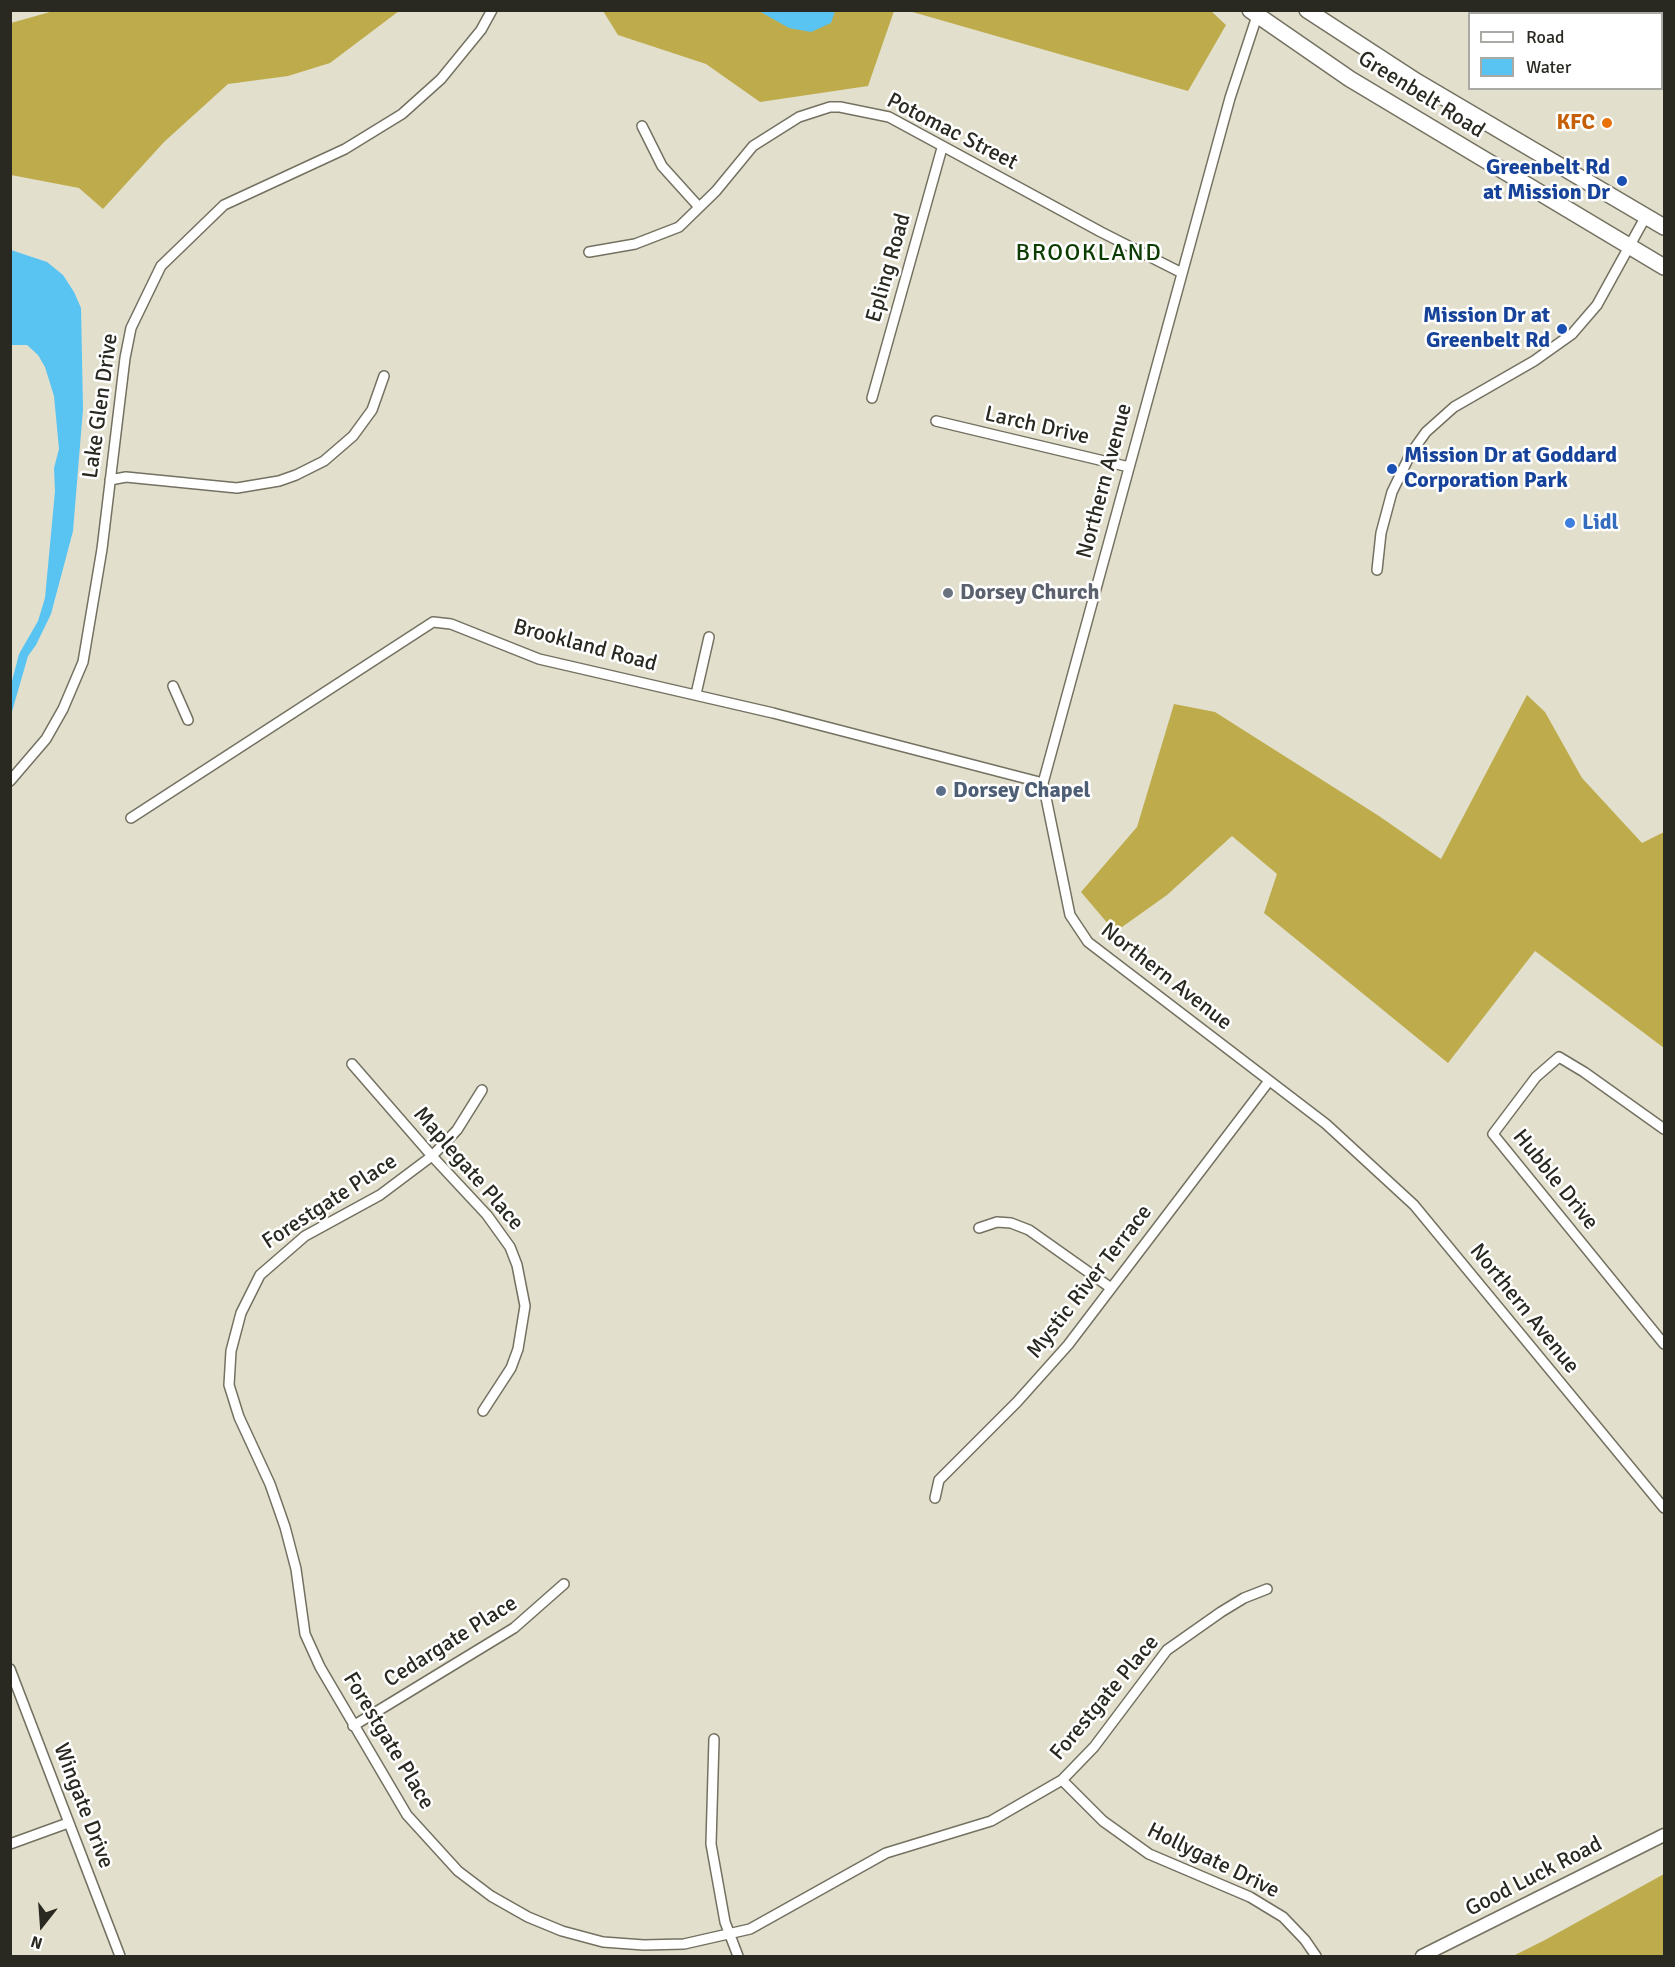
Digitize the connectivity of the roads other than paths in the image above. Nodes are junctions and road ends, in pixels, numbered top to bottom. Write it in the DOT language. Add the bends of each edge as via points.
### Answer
graph roads {
  1 [pos="492,10"];
  2 [pos="1306,10"];
  3 [pos="1256,13"];
  4 [pos="642,126"];
  5 [pos="942,148"];
  6 [pos="699,207"];
  7 [pos="1646,216"];
  8 [pos="1665,227"];
  9 [pos="1630,247"];
  10 [pos="589,252"];
  11 [pos="1665,267"];
  12 [pos="1182,273"];
  13 [pos="384,376"];
  14 [pos="872,398"];
  15 [pos="936,422"];
  16 [pos="1129,467"];
  17 [pos="110,480"];
  18 [pos="1377,570"];
  19 [pos="709,637"];
  20 [pos="173,686"];
  21 [pos="696,694"];
  22 [pos="188,720"];
  23 [pos="10,781"];
  24 [pos="1043,783"];
  25 [pos="131,818"];
  26 [pos="352,1064"];
  27 [pos="1269,1081"];
  28 [pos="482,1090"];
  29 [pos="1665,1129"];
  30 [pos="432,1156"];
  31 [pos="979,1228"];
  32 [pos="1112,1288"];
  33 [pos="1665,1344"];
  34 [pos="483,1411"];
  35 [pos="935,1498"];
  36 [pos="1665,1508"];
  37 [pos="564,1584"];
  38 [pos="1267,1590"];
  39 [pos="10,1669"];
  40 [pos="353,1726"];
  41 [pos="714,1739"];
  42 [pos="1062,1780"];
  43 [pos="68,1822"];
  44 [pos="1665,1835"];
  45 [pos="10,1844"];
  46 [pos="730,1935"];
  47 [pos="120,1956"];
  48 [pos="738,1956"];
  49 [pos="1316,1956"];
  50 [pos="1422,1956"];
  1 -- 17 [label="street, Lake Glen Drive" via="441,80 402,114 345,149 224,205 161,266 131,328"];
  2 -- 7 [label="main road, Greenbelt Road" via="1416,81"];
  3 -- 9 [label="main road, Greenbelt Road" via="1379,97"];
  3 -- 12 [label="street, Northern Avenue"];
  4 -- 6 [label="street" via="662,166"];
  5 -- 6 [label="street, Potomac Street" via="889,117 866,110 830,107 799,117 753,146"];
  5 -- 12 [label="street, Potomac Street"];
  5 -- 14 [label="street, Epling Road"];
  6 -- 10 [label="street, Potomac Street" via="679,227 634,244"];
  7 -- 8 [label="main road, Greenbelt Road"];
  7 -- 9 [label="street"];
  9 -- 11 [label="main road, Greenbelt Road"];
  9 -- 18 [label="street" via="1597,304 1572,334 1454,407 1426,432 1392,492 1381,533"];
  12 -- 16 [label="street, Northern Avenue"];
  13 -- 17 [label="street" via="372,410 353,436 324,461 296,475 237,488 126,477"];
  15 -- 16 [label="street, Larch Drive"];
  16 -- 24 [label="street, Northern Avenue"];
  17 -- 23 [label="street, Lake Glen Drive" via="83,662 46,739"];
  19 -- 21 [label="street"];
  20 -- 22 [label="street"];
  21 -- 24 [label="street, Brookland Road"];
  21 -- 25 [label="street, Brookland Road" via="539,658 452,624 433,622"];
  24 -- 27 [label="street, Northern Avenue" via="1070,915 1078,931 1110,960"];
  26 -- 30 [label="street, Maplegate Place"];
  27 -- 32 [label="street, Mystic River Terrace"];
  27 -- 36 [label="street, Northern Avenue" via="1326,1124 1414,1205"];
  28 -- 30 [label="street, Forestgate Place" via="456,1130"];
  29 -- 33 [label="street, Hubble Drive" via="1559,1057 1536,1077 1492,1134"];
  30 -- 34 [label="street, Maplegate Place" via="487,1215 510,1247 523,1285 525,1306 518,1349 507,1376"];
  30 -- 40 [label="street, Forestgate Place" via="380,1195 305,1236 267,1267 250,1291 231,1351 232,1398 285,1527 296,1569 305,1634"];
  31 -- 32 [label="street" via="997,1222 1029,1230"];
  32 -- 35 [label="street, Mystic River Terrace" via="1017,1402 939,1480"];
  37 -- 40 [label="street, Cedargate Place" via="514,1628"];
  38 -- 42 [label="street, Forestgate Place" via="1228,1607 1167,1650 1094,1747"];
  39 -- 43 [label="street, Wingate Drive"];
  40 -- 46 [label="street, Forestgate Place" via="423,1835 458,1871 528,1917 603,1942 684,1944"];
  41 -- 46 [label="street" via="711,1844"];
  42 -- 46 [label="street, Forestgate Place" via="991,1821 886,1853 784,1912"];
  42 -- 49 [label="street, Hollygate Drive" via="1103,1821 1149,1854 1250,1897 1283,1917"];
  43 -- 45 [label="street"];
  43 -- 47 [label="street, Wingate Drive"];
  44 -- 50 [label="street, Good Luck Road"];
  46 -- 48 [label="street"];
}
